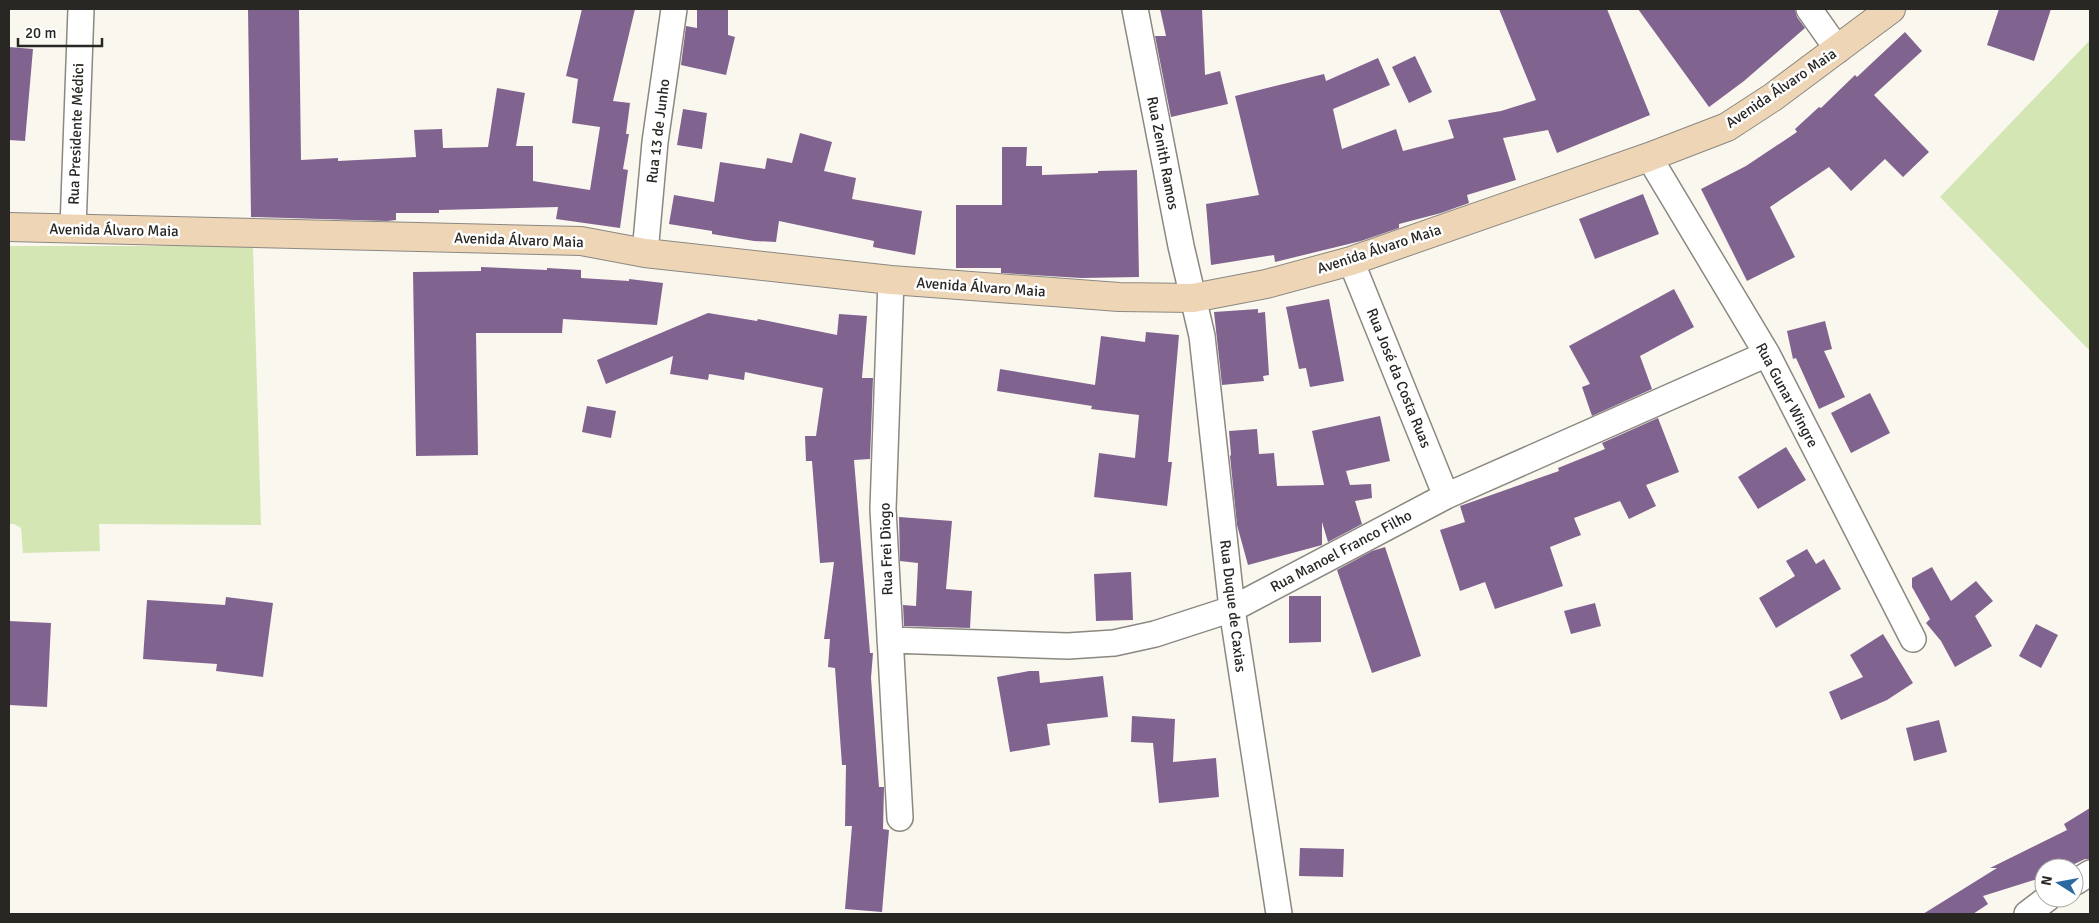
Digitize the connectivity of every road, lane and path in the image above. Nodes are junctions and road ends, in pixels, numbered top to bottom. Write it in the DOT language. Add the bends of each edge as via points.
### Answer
graph roads {
  1 [pos="81,9"];
  2 [pos="674,9"];
  3 [pos="1135,9"];
  4 [pos="1809,9"];
  5 [pos="1891,9"];
  6 [pos="1838,50"];
  7 [pos="1650,157"];
  8 [pos="9,227"];
  9 [pos="73,228"];
  10 [pos="645,253"];
  11 [pos="1351,261"];
  12 [pos="891,280"];
  13 [pos="1193,298"];
  14 [pos="1767,354"];
  15 [pos="1446,496"];
  16 [pos="1232,609"];
  17 [pos="1913,639"];
  18 [pos="890,640"];
  19 [pos="900,818"];
  20 [pos="1279,914"];
  1 -- 9 [label="street, Rua Presidente Médici"];
  2 -- 10 [label="street, Rua 13 de Junho" via="655,142"];
  3 -- 13 [label="street, Rua Zenith Ramos"];
  4 -- 6 [label="street"];
  5 -- 6 [label="street, Avenida Álvaro Maia"];
  6 -- 7 [label="street, Avenida Álvaro Maia" via="1728,127"];
  7 -- 11 [label="street, Avenida Álvaro Maia"];
  7 -- 14 [label="street, Rua Gunar Wingre"];
  8 -- 9 [label="street, Avenida Álvaro Maia"];
  9 -- 10 [label="street, Avenida Álvaro Maia" via="581,241"];
  10 -- 12 [label="street, Avenida Álvaro Maia"];
  11 -- 13 [label="street, Avenida Álvaro Maia" via="1266,284"];
  11 -- 15 [label="street, Rua José da Costa Ruas"];
  12 -- 13 [label="street, Avenida Álvaro Maia" via="1119,297"];
  12 -- 18 [label="street, Rua Frei Diogo" via="883,509"];
  13 -- 16 [label="street, Rua Duque de Caxias" via="1202,336"];
  14 -- 15 [label="street, Rua Manoel Franco Filho"];
  14 -- 17 [label="street, Rua Gunar Wingre"];
  15 -- 16 [label="street, Rua Manoel Franco Filho"];
  16 -- 18 [label="street, Rua Manoel Franco Filho" via="1155,634 1114,643 1068,646"];
  16 -- 20 [label="street, Rua Duque de Caxias"];
  18 -- 19 [label="street, Rua Frei Diogo"];
}
